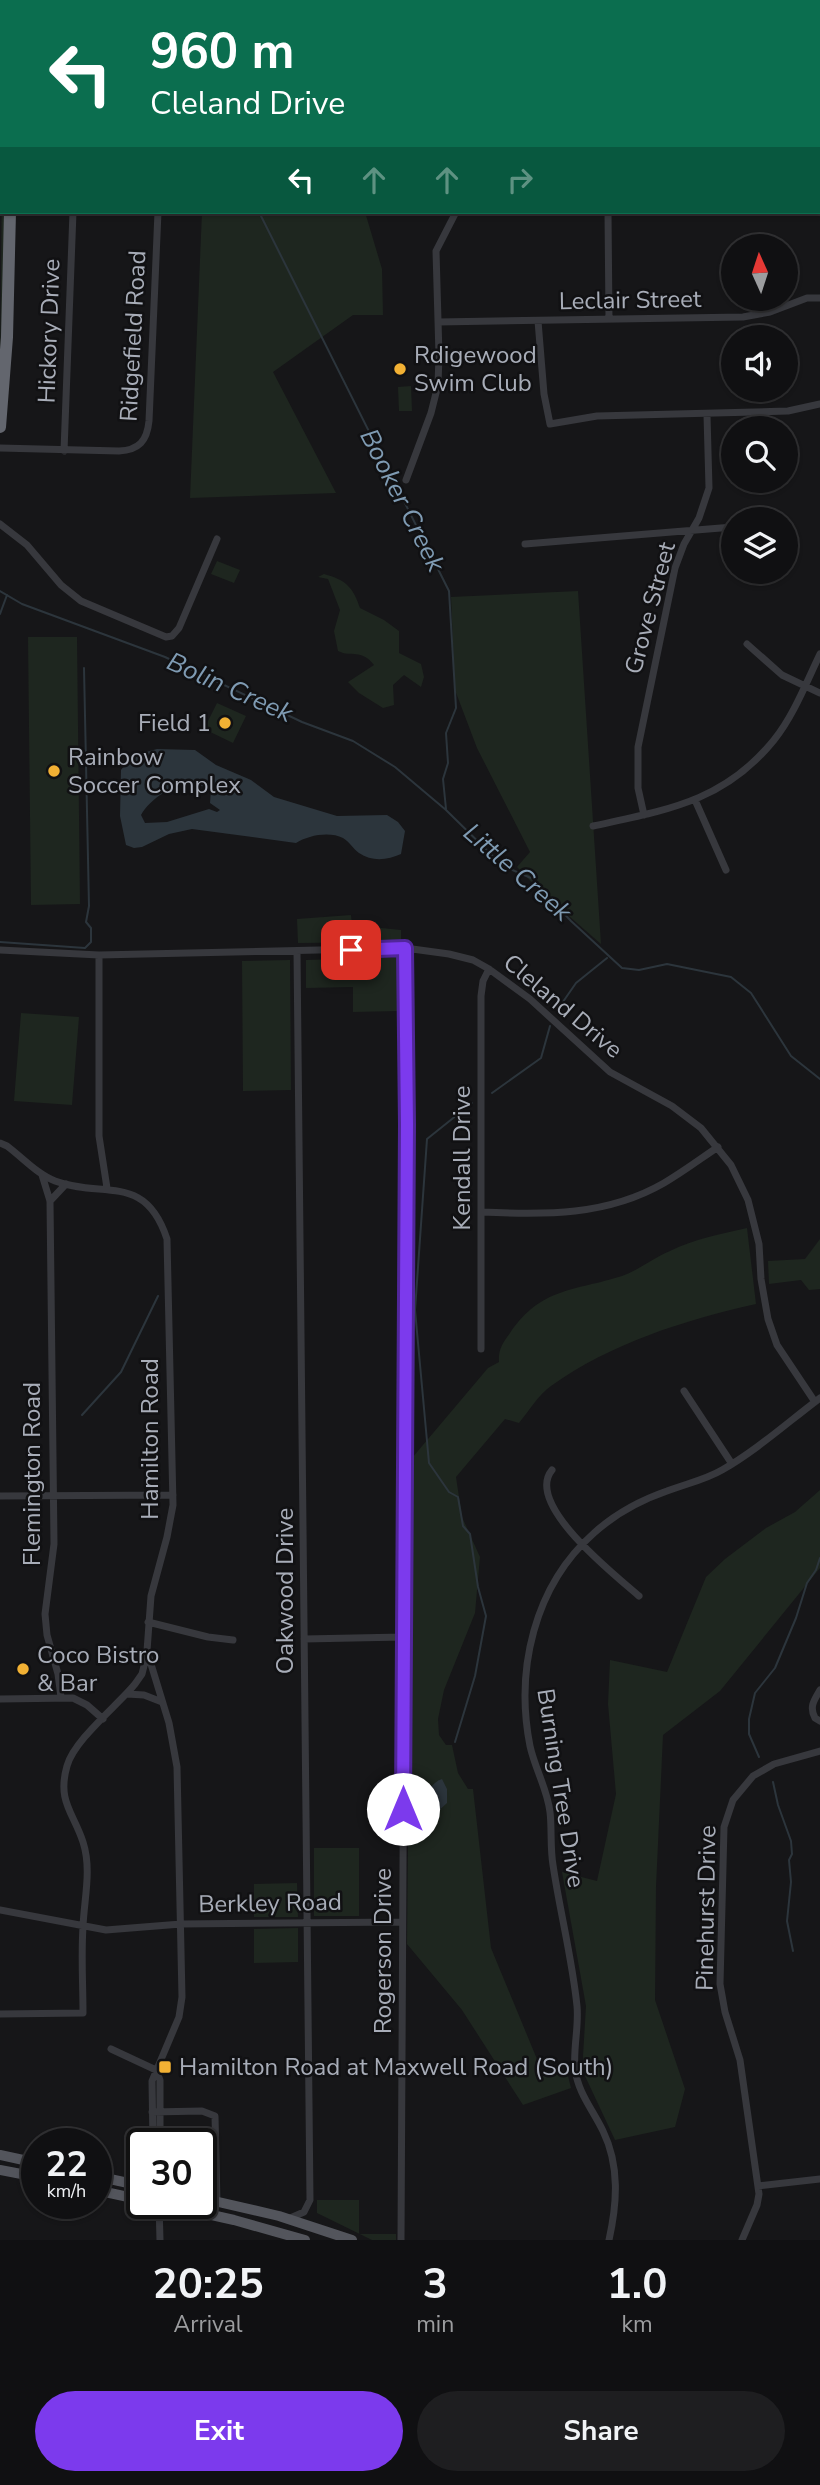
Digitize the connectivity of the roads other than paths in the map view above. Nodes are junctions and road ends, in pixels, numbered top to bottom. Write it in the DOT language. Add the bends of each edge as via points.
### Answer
graph roads {
  1 [pos="10,214"];
  2 [pos="73,214"];
  3 [pos="158,214"];
  4 [pos="455,214"];
  5 [pos="608,214"];
  6 [pos="820,298"];
  7 [pos="609,319"];
  8 [pos="538,321"];
  9 [pos="438,322"];
  10 [pos="820,404"];
  11 [pos="708,415"];
  12 [pos="0,427"];
  13 [pos="0,448"];
  14 [pos="64,451"];
  15 [pos="406,480"];
  16 [pos="0,524"];
  17 [pos="721,528"];
  18 [pos="692,531"];
  19 [pos="217,539"];
  20 [pos="525,544"];
  21 [pos="747,644"];
  22 [pos="820,654"];
  23 [pos="805,686"];
  24 [pos="820,694"];
  25 [pos="695,800"];
  26 [pos="644,815"];
  27 [pos="593,826"];
  28 [pos="726,870"];
  29 [pos="405,948"];
  30 [pos="0,950"];
  31 [pos="296,951"];
  32 [pos="99,956"];
  33 [pos="489,969"];
  34 [pos="0,1143"];
  35 [pos="718,1147"];
  36 [pos="42,1175"];
  37 [pos="66,1184"];
  38 [pos="107,1188"];
  39 [pos="50,1201"];
  40 [pos="481,1212"];
  41 [pos="481,1349"];
  42 [pos="684,1391"];
  43 [pos="818,1400"];
  44 [pos="732,1464"];
  45 [pos="552,1470"];
  46 [pos="173,1495"];
  47 [pos="0,1496"];
  48 [pos="53,1496"];
  49 [pos="581,1545"];
  50 [pos="639,1596"];
  51 [pos="148,1622"];
  52 [pos="403,1637"];
  53 [pos="304,1639"];
  54 [pos="233,1640"];
  55 [pos="147,1651"];
  56 [pos="820,1690"];
  57 [pos="127,1694"];
  58 [pos="61,1697"];
  59 [pos="0,1699"];
  60 [pos="162,1702"];
  61 [pos="103,1719"];
  62 [pos="820,1721"];
  63 [pos="820,1751"];
  64 [pos="0,1910"];
  65 [pos="305,1922"];
  66 [pos="402,1922"];
  67 [pos="181,1924"];
  68 [pos="83,1927"];
  69 [pos="0,2014"];
  70 [pos="111,2049"];
  71 [pos="156,2070"];
  72 [pos="156,2112"];
  73 [pos="154,2128"];
  74 [pos="158,2128"];
  75 [pos="215,2128"];
  76 [pos="0,2155"];
  77 [pos="21,2160"];
  78 [pos="0,2169"];
  79 [pos="21,2174"];
  80 [pos="820,2179"];
  81 [pos="758,2186"];
  82 [pos="217,2202"];
  83 [pos="217,2216"];
  84 [pos="159,2219"];
  85 [pos="288,2219"];
  86 [pos="402,2237"];
  87 [pos="160,2240"];
  88 [pos="305,2240"];
  89 [pos="352,2240"];
  90 [pos="609,2240"];
  91 [pos="743,2240"];
  1 -- 12 [label="highway"];
  2 -- 14 [label="street, Hickory Drive"];
  3 -- 14 [label="street, Ridgefield Road" via="148,433 131,451"];
  4 -- 9 [label="street" via="436,251"];
  5 -- 7 [label="street"];
  6 -- 7 [label="street, Leclair Street" via="743,317"];
  7 -- 8 [label="street, Leclair Street"];
  8 -- 9 [label="street, Leclair Street"];
  8 -- 11 [label="street" via="550,424 597,416"];
  9 -- 15 [label="street" via="438,385"];
  10 -- 11 [label="street" via="788,411"];
  11 -- 18 [label="street, Grove Street" via="709,488"];
  13 -- 14 [label="street, Ridgefield Road"];
  16 -- 19 [label="street" via="81,601 166,637 179,628"];
  17 -- 18 [label="street"];
  18 -- 20 [label="street"];
  18 -- 26 [label="street, Grove Street" via="675,568 638,747 638,788"];
  21 -- 23 [label="street" via="782,675"];
  22 -- 23 [label="street"];
  23 -- 24 [label="street"];
  23 -- 25 [label="street" via="774,740 732,780"];
  25 -- 26 [label="street"];
  25 -- 28 [label="street"];
  26 -- 27 [label="street"];
  29 -- 31 [label="street, Cleland Drive"];
  29 -- 33 [label="street, Cleland Drive" via="473,960"];
  29 -- 52 [label="street, Rogerson Drive"];
  30 -- 32 [label="street, Cleland Drive"];
  31 -- 32 [label="street, Cleland Drive"];
  31 -- 53 [label="street, Oakwood Drive"];
  32 -- 38 [label="street" via="99,1136"];
  33 -- 35 [label="street, Cleland Drive" via="530,999 611,1072 687,1116"];
  33 -- 40 [label="street, Kendall Drive" via="482,986"];
  34 -- 36 [label="street"];
  35 -- 40 [label="street" via="663,1184 620,1203 555,1214"];
  35 -- 43 [label="street, Cleland Drive" via="752,1212 764,1304 777,1345"];
  36 -- 37 [label="street"];
  36 -- 39 [label="street, Flemington Road"];
  37 -- 38 [label="street"];
  37 -- 39 [label="street"];
  38 -- 46 [label="street, Hamilton Road" via="128,1193 146,1205 167,1239"];
  39 -- 48 [label="street, Flemington Road"];
  40 -- 41 [label="street, Kendall Drive"];
  42 -- 44 [label="street"];
  43 -- 44 [label="street, Burning Tree Drive"];
  44 -- 49 [label="street, Burning Tree Drive" via="641,1501"];
  45 -- 49 [label="street" via="546,1493"];
  46 -- 48 [label="street"];
  46 -- 51 [label="street, Hamilton Road"];
  47 -- 48 [label="street"];
  48 -- 58 [label="street, Flemington Road" via="54,1555 46,1625"];
  49 -- 50 [label="street"];
  49 -- 90 [label="street, Burning Tree Drive" via="546,1598 535,1626 524,1696 531,1750 550,1813 552,1862 576,1996 577,2080 604,2133 613,2167 617,2200"];
  51 -- 54 [label="street"];
  51 -- 55 [label="street, Hamilton Road"];
  52 -- 53 [label="street"];
  52 -- 66 [label="street, Rogerson Drive"];
  53 -- 65 [label="street, Oakwood Drive"];
  55 -- 57 [label="street" via="142,1674"];
  55 -- 60 [label="street, Hamilton Road"];
  56 -- 62 [label="street" via="812,1708"];
  57 -- 60 [label="street"];
  57 -- 61 [label="street"];
  58 -- 59 [label="street"];
  58 -- 61 [label="street" via="80,1701"];
  60 -- 67 [label="street, Hamilton Road" via="177,1767"];
  61 -- 68 [label="street" via="68,1763 64,1783 65,1802 87,1858"];
  63 -- 81 [label="street, Pinehurst Drive" via="774,1764 753,1776 733,1800 724,1827 720,1984 740,2060"];
  64 -- 68 [label="street, Berkley Road"];
  65 -- 66 [label="street, Berkley Road"];
  65 -- 67 [label="street, Berkley Road"];
  65 -- 85 [label="street, Oakwood Drive" via="310,2200 304,2212"];
  66 -- 86 [label="street, Rogerson Drive"];
  67 -- 68 [label="street, Berkley Road" via="106,1930"];
  67 -- 71 [label="street, Hamilton Road" via="182,2006"];
  68 -- 69 [label="street" via="83,2013"];
  70 -- 71 [label="street"];
  71 -- 72 [label="street, Hamilton Road" via="160,2080"];
  72 -- 73 [label="street, Hamilton Road"];
  72 -- 74 [label="street, Hamilton Road"];
  72 -- 75 [label="street" via="202,2111 215,2116"];
  76 -- 77 [label="main road"];
  78 -- 79 [label="main road"];
  80 -- 81 [label="street"];
  81 -- 91 [label="street, Pinehurst Drive" via="758,2201"];
  82 -- 85 [label="main road"];
  83 -- 88 [label="main road"];
  84 -- 87 [label="street"];
  85 -- 89 [label="main road"];
}
